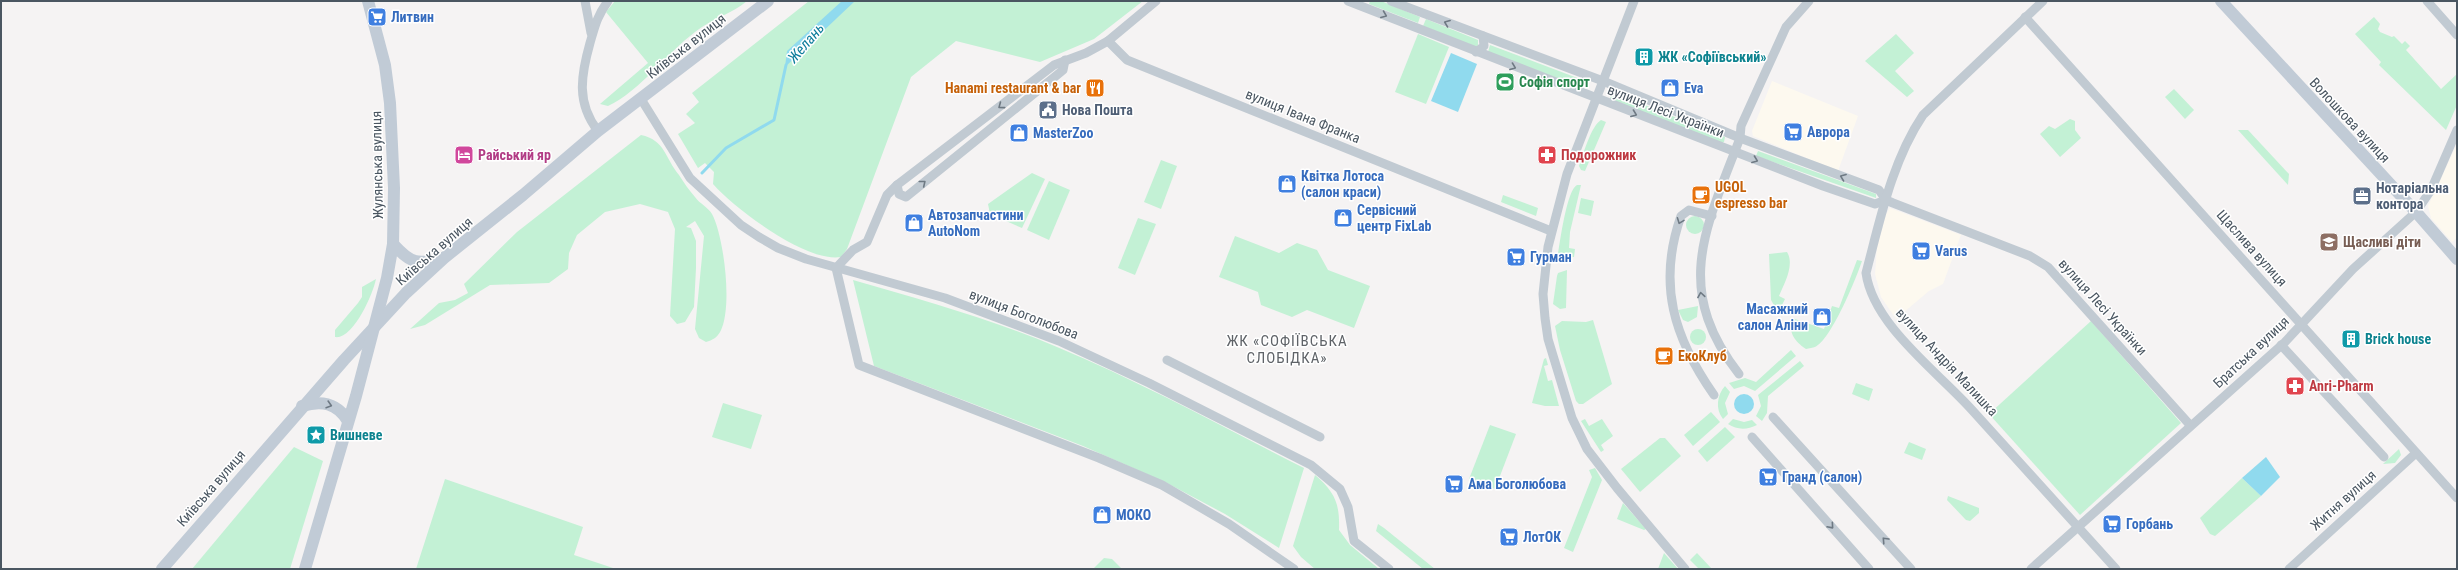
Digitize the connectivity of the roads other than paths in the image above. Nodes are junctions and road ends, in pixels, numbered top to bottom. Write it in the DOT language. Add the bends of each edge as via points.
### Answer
graph roads {
  1 [pos="368,1"];
  2 [pos="585,1"];
  3 [pos="608,1"];
  4 [pos="768,1"];
  5 [pos="1156,1"];
  6 [pos="1348,1"];
  7 [pos="1391,1"];
  8 [pos="1634,1"];
  9 [pos="1809,1"];
  10 [pos="2043,1"];
  11 [pos="2221,1"];
  12 [pos="2426,1"];
  13 [pos="2025,17"];
  14 [pos="2457,35"];
  15 [pos="1484,36"];
  16 [pos="592,37"];
  17 [pos="1108,41"];
  18 [pos="1476,52"];
  19 [pos="1065,60"];
  20 [pos="1603,81"];
  21 [pos="641,99"];
  22 [pos="1597,99"];
  23 [pos="2457,130"];
  24 [pos="598,131"];
  25 [pos="1740,138"];
  26 [pos="1735,152"];
  27 [pos="897,185"];
  28 [pos="1886,200"];
  29 [pos="2416,212"];
  30 [pos="1712,216"];
  31 [pos="1551,231"];
  32 [pos="393,244"];
  33 [pos="444,258"];
  34 [pos="2457,260"];
  35 [pos="836,268"];
  36 [pos="2301,324"];
  37 [pos="373,328"];
  38 [pos="2281,345"];
  39 [pos="1167,360"];
  40 [pos="1739,374"];
  41 [pos="1714,395"];
  42 [pos="302,406"];
  43 [pos="1773,417"];
  44 [pos="348,421"];
  45 [pos="2190,425"];
  46 [pos="1320,437"];
  47 [pos="1752,437"];
  48 [pos="2416,453"];
  49 [pos="2384,457"];
  50 [pos="2457,498"];
  51 [pos="2078,526"];
  52 [pos="162,569"];
  53 [pos="305,569"];
  54 [pos="1294,569"];
  55 [pos="1389,569"];
  56 [pos="1685,569"];
  57 [pos="1869,569"];
  58 [pos="1911,569"];
  59 [pos="2031,569"];
  60 [pos="2116,569"];
  61 [pos="2288,569"];
  1 -- 32 [label="main road, Жулянська вулиця" via="385,65 390,103 394,188"];
  2 -- 16 [label="street"];
  3 -- 16 [label="street" via="597,17"];
  4 -- 21 [label="main road, Київська вулиця"];
  5 -- 17 [label="street"];
  6 -- 18 [label="street, вулиця Лесі Українки, one-way"];
  15 -- 7 [label="street, вулиця Лесі Українки, one-way"];
  8 -- 20 [label="street"];
  9 -- 25 [label="street" via="1786,27 1741,126"];
  10 -- 13 [label="street, вулиця Андрія Малишка"];
  11 -- 29 [label="main road, Волошкова вулиця"];
  12 -- 14 [label="street"];
  13 -- 28 [label="street, вулиця Андрія Малишка" via="1924,115 1903,150"];
  13 -- 36 [label="street, Щаслива вулиця"];
  15 -- 18 [label="street" via="1484,46"];
  15 -- 20 [label="street, вулиця Лесі Українки"];
  16 -- 24 [label="street" via="581,77 581,92 590,121"];
  17 -- 19 [label="street" via="1086,53"];
  17 -- 31 [label="street, вулиця Івана Франка" via="1127,60"];
  18 -- 22 [label="street, вулиця Лесі Українки, one-way"];
  19 -- 27 [label="street, one-way" via="1054,65"];
  27 -- 19 [label="street, one-way" via="899,194 906,197 1063,70"];
  20 -- 22 [label="street"];
  20 -- 25 [label="street, вулиця Лесі Українки"];
  21 -- 24 [label="main road, Київська вулиця"];
  21 -- 35 [label="street, вулиця Боголюбова" via="690,178 736,221 778,248"];
  22 -- 26 [label="street, вулиця Лесі Українки, one-way"];
  22 -- 31 [label="street" via="1567,174"];
  23 -- 29 [label="street, Братська вулиця" via="2431,190"];
  24 -- 33 [label="main road, Київська вулиця"];
  25 -- 26 [label="street"];
  28 -- 25 [label="street, вулиця Лесі Українки, one-way" via="1879,190"];
  26 -- 28 [label="street, вулиця Лесі Українки, one-way" via="1875,204"];
  26 -- 30 [label="street"];
  27 -- 35 [label="street" via="887,195 867,242 852,250"];
  28 -- 45 [label="street, вулиця Лесі Українки" via="2030,256 2048,267"];
  28 -- 51 [label="street, вулиця Андрія Малишка" via="1866,273 1870,292 1878,306 1911,348 1967,404"];
  29 -- 34 [label="main road, Волошкова вулиця"];
  29 -- 36 [label="street, Братська вулиця" via="2353,269"];
  40 -- 30 [label="street, one-way" via="1722,351 1707,321 1701,293 1699,268"];
  30 -- 41 [label="street, one-way" via="1689,210 1681,216 1671,257 1669,279 1678,331 1700,375"];
  31 -- 56 [label="street" via="1543,294 1545,318 1548,339 1572,418 1588,449 1617,488"];
  32 -- 33 [label="main road" via="412,261 426,263"];
  32 -- 37 [label="main road, Жулянська вулиця" via="388,278"];
  33 -- 37 [label="main road, Київська вулиця"];
  35 -- 54 [label="street" via="859,365 1107,461 1162,485 1229,524"];
  35 -- 55 [label="street, вулиця Боголюбова" via="945,298 1059,341 1148,382 1311,464 1340,489 1348,507 1354,541"];
  36 -- 38 [label="street, Братська вулиця"];
  36 -- 48 [label="street, Щаслива вулиця"];
  37 -- 42 [label="main road, Київська вулиця"];
  37 -- 44 [label="main road, Жулянська вулиця"];
  38 -- 45 [label="street, Братська вулиця"];
  38 -- 49 [label="street"];
  39 -- 46 [label="street"];
  42 -- 44 [label="main road, one-way" via="324,402 339,409"];
  42 -- 52 [label="main road, Київська вулиця"];
  58 -- 43 [label="street, one-way"];
  44 -- 53 [label="main road, Жулянська вулиця"];
  45 -- 51 [label="street, Братська вулиця"];
  47 -- 57 [label="street, one-way"];
  48 -- 50 [label="street, Щаслива вулиця"];
  48 -- 61 [label="street, Житня вулиця"];
  51 -- 59 [label="street, Братська вулиця"];
  51 -- 60 [label="street, вулиця Андрія Малишка"];
}
